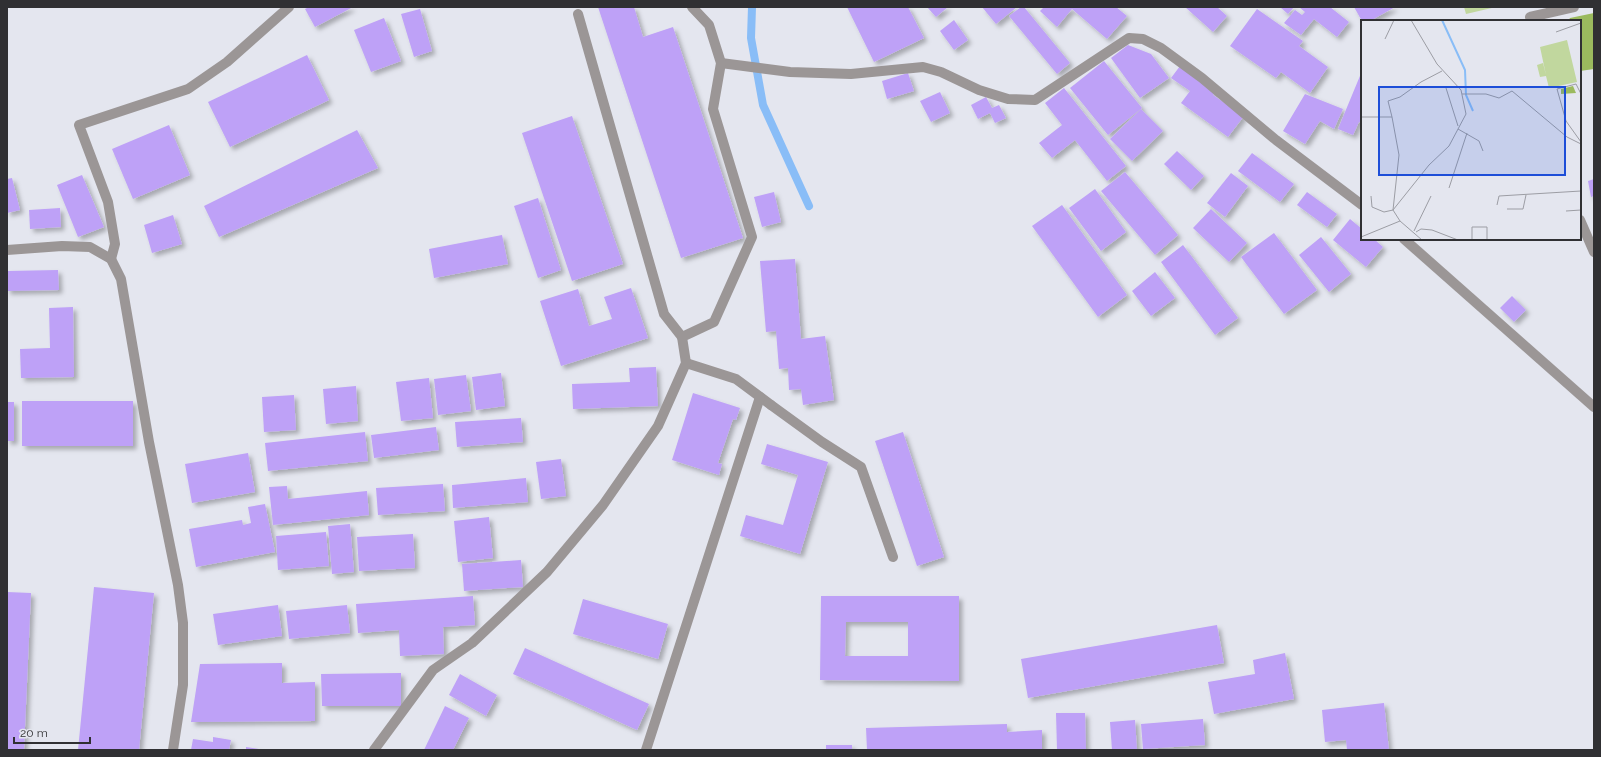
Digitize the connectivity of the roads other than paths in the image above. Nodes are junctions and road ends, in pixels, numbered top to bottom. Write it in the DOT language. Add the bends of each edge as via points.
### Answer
graph roads {
  1 [pos="289,7"];
  2 [pos="692,7"];
  3 [pos="1574,7"];
  4 [pos="578,14"];
  5 [pos="1531,20"];
  6 [pos="721,63"];
  7 [pos="1361,204"];
  8 [pos="1581,222"];
  9 [pos="1405,240"];
  10 [pos="7,250"];
  11 [pos="1594,252"];
  12 [pos="111,259"];
  13 [pos="682,337"];
  14 [pos="686,363"];
  15 [pos="760,397"];
  16 [pos="1594,407"];
  17 [pos="893,557"];
  18 [pos="173,750"];
  19 [pos="374,750"];
  20 [pos="646,750"];
  1 -- 12 [label="street" via="228,62 188,89 79,125 108,202 115,244"];
  2 -- 6 [label="street" via="709,25"];
  3 -- 5 [label="street" via="1530,17"];
  4 -- 13 [label="street" via="664,314"];
  6 -- 7 [label="street" via="790,72 851,74 922,67 1008,99 1035,100 1129,38 1143,39 1161,48 1202,78 1276,140"];
  6 -- 13 [label="street" via="713,109 752,237 714,322"];
  8 -- 11 [label="street"];
  9 -- 16 [label="street"];
  10 -- 12 [label="street" via="62,246 90,247"];
  12 -- 18 [label="street" via="121,279 183,623 183,685"];
  13 -- 14 [label="street"];
  14 -- 15 [label="street" via="736,379"];
  14 -- 19 [label="street" via="658,426 602,505 547,572 472,643 434,670"];
  15 -- 17 [label="street" via="861,467"];
  15 -- 20 [label="street"];
}
